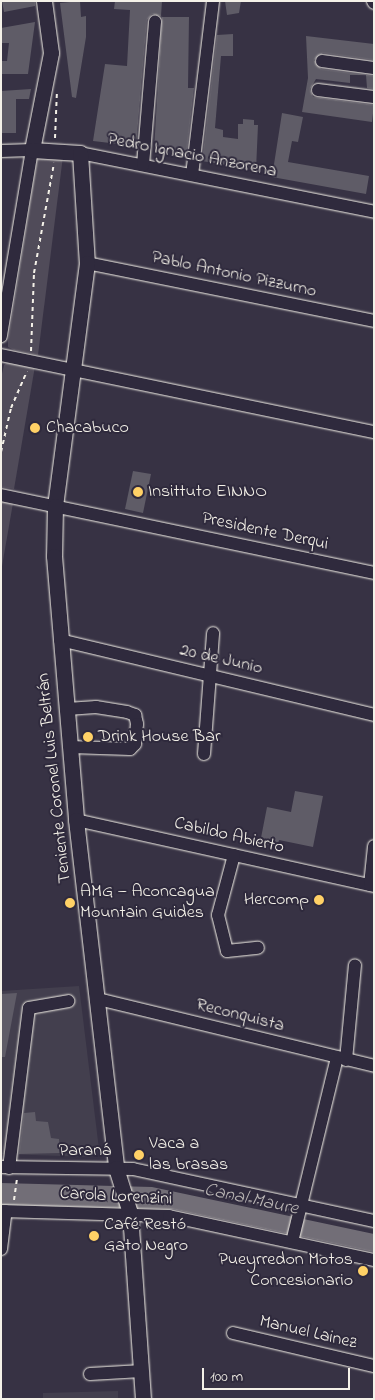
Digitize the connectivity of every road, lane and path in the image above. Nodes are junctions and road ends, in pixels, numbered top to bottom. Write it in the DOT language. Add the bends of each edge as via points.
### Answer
graph roads {
  1 [pos="44,1"];
  2 [pos="213,1"];
  3 [pos="155,21"];
  4 [pos="322,61"];
  5 [pos="374,68"];
  6 [pos="318,90"];
  7 [pos="57,91"];
  8 [pos="374,97"];
  9 [pos="32,150"];
  10 [pos="55,150"];
  11 [pos="1,151"];
  12 [pos="80,152"];
  13 [pos="143,165"];
  14 [pos="192,175"];
  15 [pos="374,212"];
  16 [pos="87,262"];
  17 [pos="374,321"];
  18 [pos="1,336"];
  19 [pos="1,356"];
  20 [pos="30,360"];
  21 [pos="75,369"];
  22 [pos="374,432"];
  23 [pos="1,452"];
  24 [pos="1,495"];
  25 [pos="55,506"];
  26 [pos="374,573"];
  27 [pos="213,633"];
  28 [pos="60,640"];
  29 [pos="210,676"];
  30 [pos="67,709"];
  31 [pos="374,715"];
  32 [pos="70,748"];
  33 [pos="204,754"];
  34 [pos="76,820"];
  35 [pos="374,846"];
  36 [pos="234,855"];
  37 [pos="372,886"];
  38 [pos="258,948"];
  39 [pos="355,965"];
  40 [pos="98,999"];
  41 [pos="68,1001"];
  42 [pos="341,1058"];
  43 [pos="374,1066"];
  44 [pos="116,1168"];
  45 [pos="6,1172"];
  46 [pos="26,1179"];
  47 [pos="16,1184"];
  48 [pos="7,1209"];
  49 [pos="129,1210"];
  50 [pos="299,1211"];
  51 [pos="374,1221"];
  52 [pos="293,1239"];
  53 [pos="1,1249"];
  54 [pos="374,1260"];
  55 [pos="233,1333"];
  56 [pos="374,1366"];
  57 [pos="142,1371"];
  58 [pos="90,1374"];
  59 [pos="143,1399"];
  1 -- 9 [label="main road" via="51,53"];
  2 -- 14 [label="street"];
  3 -- 13 [label="street"];
  4 -- 5 [label="street"];
  6 -- 8 [label="street"];
  7 -- 10 [label="path"];
  9 -- 10 [label="main road, Pedro Ignacio Anzorena"];
  9 -- 11 [label="street, Pedro Ignacio Anzorena"];
  9 -- 18 [label="street"];
  10 -- 12 [label="main road, Pedro Ignacio Anzorena"];
  10 -- 20 [label="path" via="54,173 34,273"];
  12 -- 13 [label="street, Pedro Ignacio Anzorena"];
  12 -- 16 [label="main road, Teniente Coronel Luis Beltrán"];
  13 -- 14 [label="street, Pedro Ignacio Anzorena"];
  14 -- 15 [label="street, Pedro Ignacio Anzorena"];
  16 -- 17 [label="street, Pablo Antonio Pizzurno"];
  16 -- 21 [label="main road, Teniente Coronel Luis Beltrán"];
  19 -- 20 [label="street"];
  20 -- 21 [label="street"];
  20 -- 23 [label="path" via="26,380 10,408"];
  21 -- 22 [label="street"];
  21 -- 25 [label="main road, Teniente Coronel Luis Beltrán"];
  24 -- 25 [label="street, Presidente Derqui"];
  25 -- 26 [label="street, Presidente Derqui"];
  25 -- 28 [label="main road, Teniente Coronel Luis Beltrán" via="54,556"];
  27 -- 29 [label="street"];
  28 -- 29 [label="street, 20 de Junio"];
  28 -- 30 [label="main road, Teniente Coronel Luis Beltrán"];
  29 -- 31 [label="street, 20 de Junio"];
  29 -- 33 [label="street"];
  30 -- 32 [label="main road, Teniente Coronel Luis Beltrán"];
  30 -- 32 [label="street" via="96,707 127,712 136,715 137,724 135,744 130,749"];
  32 -- 34 [label="main road, Teniente Coronel Luis Beltrán"];
  34 -- 36 [label="street, Cabildo Abierto"];
  34 -- 40 [label="main road, Teniente Coronel Luis Beltrán"];
  35 -- 37 [label="street"];
  36 -- 37 [label="street, Cabildo Abierto"];
  36 -- 38 [label="street" via="218,915 227,951"];
  39 -- 42 [label="street"];
  40 -- 42 [label="street, Reconquista"];
  40 -- 44 [label="main road, Teniente Coronel Luis Beltrán"];
  41 -- 45 [label="street" via="29,1008"];
  42 -- 43 [label="street, Reconquista"];
  42 -- 50 [label="street"];
  44 -- 45 [label="street, Paraná"];
  44 -- 49 [label="main road, Teniente Coronel Luis Beltrán"];
  44 -- 50 [label="street, Paraná"];
  45 -- 46 [label="path"];
  47 -- 48 [label="path"];
  48 -- 49 [label="street, Carola Lorenzini"];
  48 -- 53 [label="street"];
  49 -- 52 [label="street, Carola Lorenzini"];
  49 -- 57 [label="main road, Teniente Coronel Luis Beltrán"];
  50 -- 51 [label="street, Paraná"];
  50 -- 52 [label="street"];
  52 -- 54 [label="street, Carola Lorenzini"];
  55 -- 56 [label="street, Manuel Lainez"];
  57 -- 58 [label="street"];
  57 -- 59 [label="main road, Teniente Coronel Luis Beltrán"];
}
